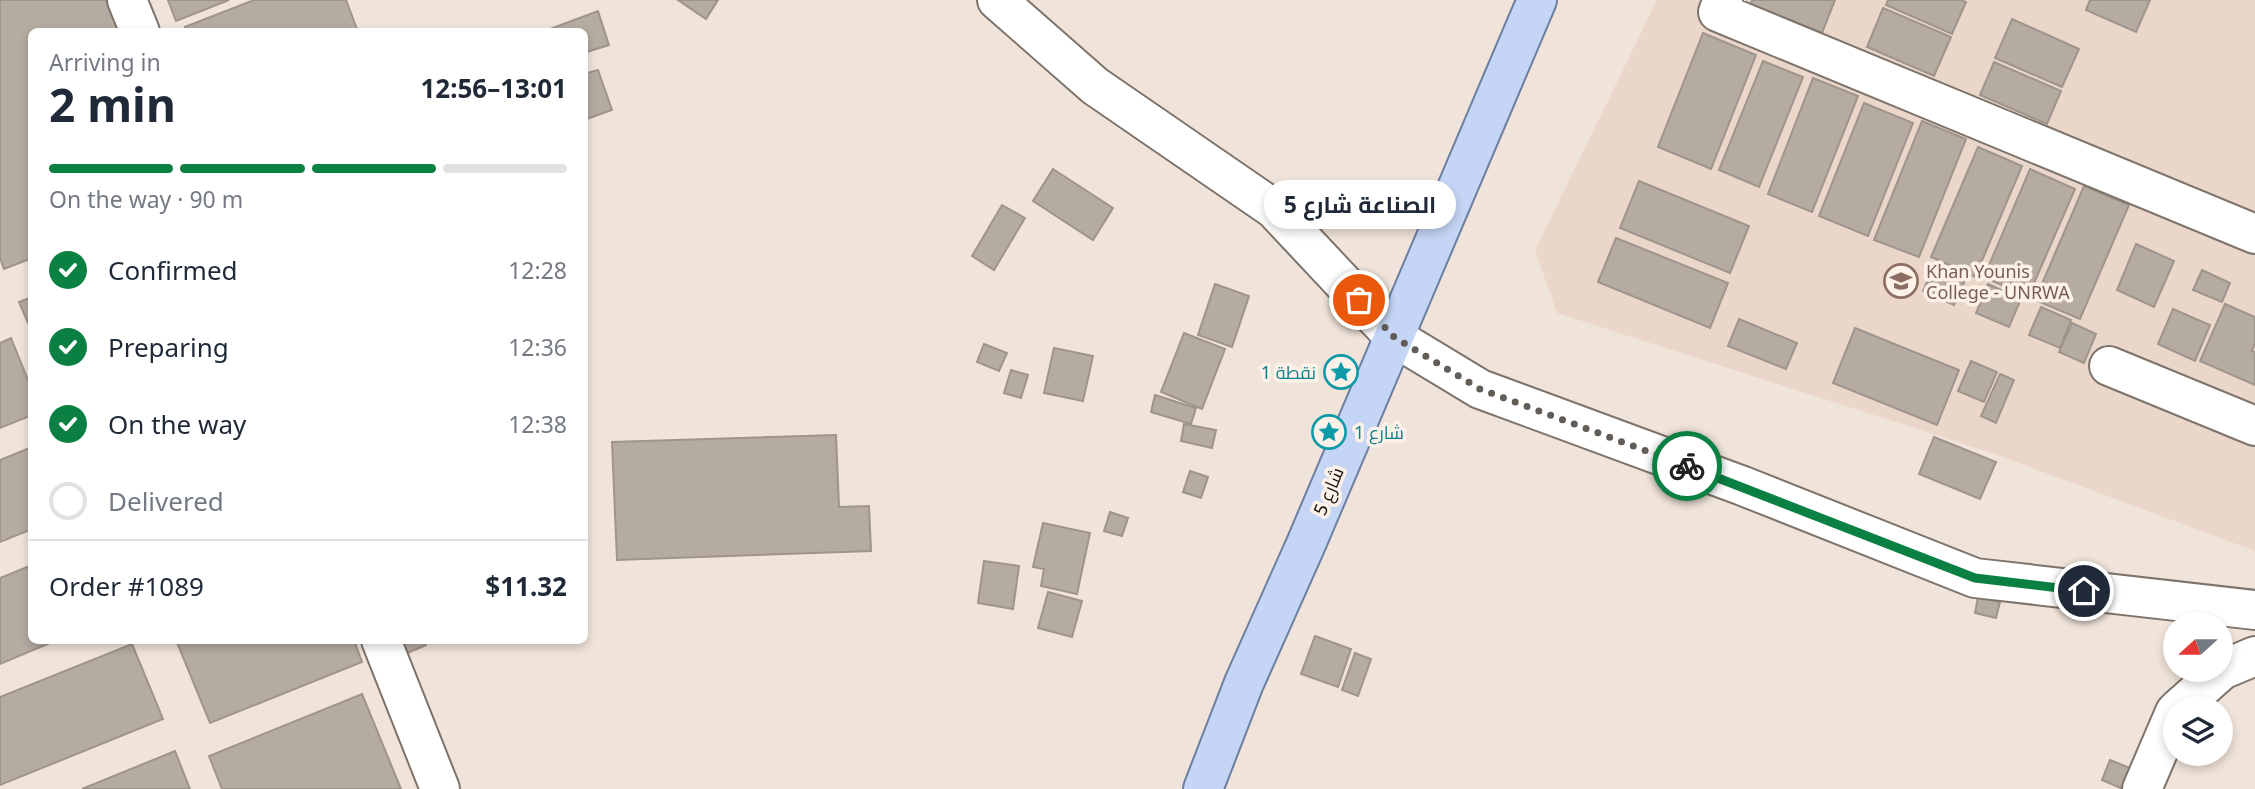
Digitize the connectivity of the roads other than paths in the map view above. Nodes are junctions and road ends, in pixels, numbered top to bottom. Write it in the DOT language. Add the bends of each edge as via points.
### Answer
graph roads {
  1 [pos="127,0"];
  2 [pos="997,0"];
  3 [pos="1537,0"];
  4 [pos="1723,0"];
  5 [pos="138,28"];
  6 [pos="2255,234"];
  7 [pos="1394,337"];
  8 [pos="2109,366"];
  9 [pos="2255,426"];
  10 [pos="2255,610"];
  11 [pos="383,644"];
  12 [pos="2255,656"];
  13 [pos="2193,696"];
  14 [pos="2163,742"];
  15 [pos="440,789"];
  16 [pos="1203,789"];
  17 [pos="2142,789"];
  1 -- 5 [label="street"];
  2 -- 7 [label="street" via="1095,86 1274,209"];
  3 -- 7 [label="main road, شارع 5"];
  4 -- 6 [label="street" via="1718,12"];
  7 -- 10 [label="street" via="1480,389 1975,578"];
  7 -- 16 [label="main road, شارع 5"];
  8 -- 9 [label="street"];
  11 -- 15 [label="street"];
  12 -- 13 [label="street" via="2222,670"];
  14 -- 17 [label="street"];
}
